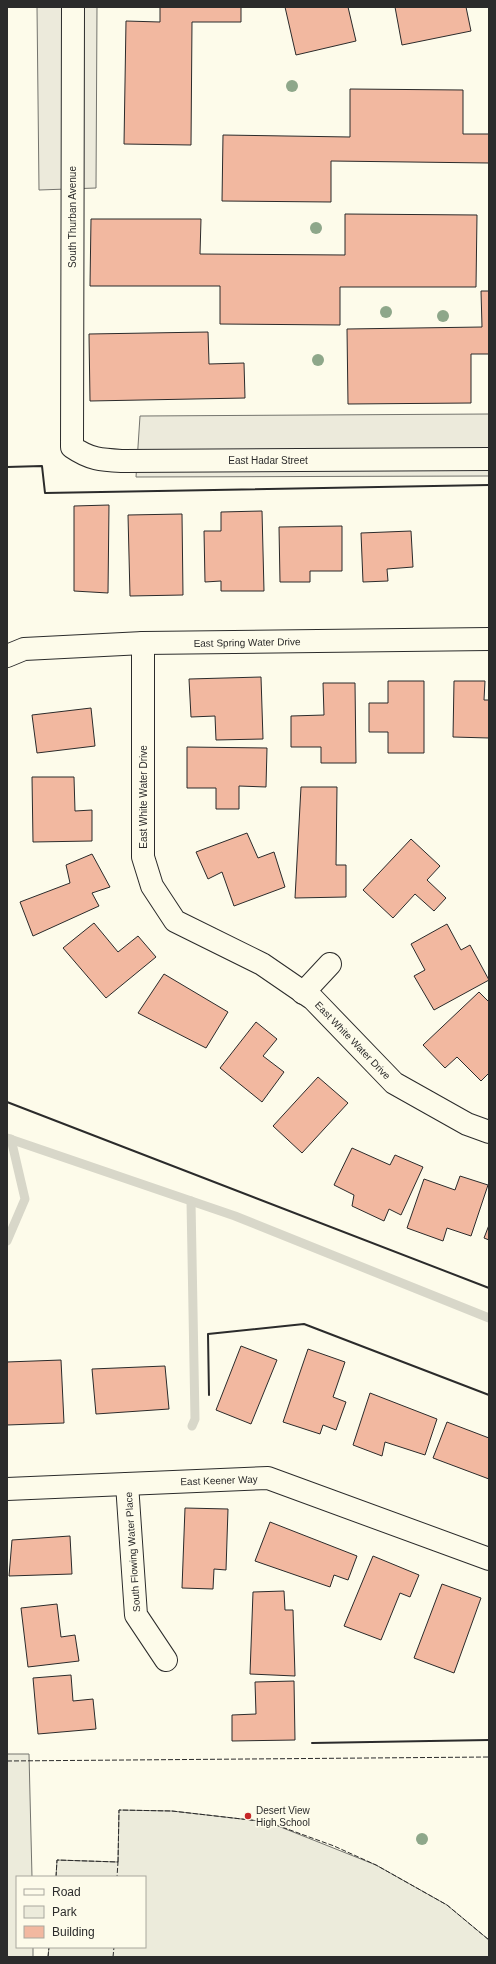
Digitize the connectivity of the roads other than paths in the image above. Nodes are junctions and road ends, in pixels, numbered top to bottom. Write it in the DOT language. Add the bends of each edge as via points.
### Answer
graph roads {
  1 [pos="73,7"];
  2 [pos="71,426"];
  3 [pos="489,459"];
  4 [pos="489,639"];
  5 [pos="143,643"];
  6 [pos="7,656"];
  7 [pos="330,964"];
  8 [pos="303,993"];
  9 [pos="489,1132"];
  10 [pos="127,1484"];
  11 [pos="7,1488"];
  12 [pos="489,1559"];
  13 [pos="166,1660"];
  1 -- 2 [label="street, South Thurban Avenue"];
  2 -- 3 [label="street, East Hadar Street" via="72,447 96,460"];
  4 -- 5 [label="street, East Spring Water Drive"];
  5 -- 6 [label="street, East Spring Water Drive" via="24,649"];
  5 -- 8 [label="street, East White Water Drive" via="143,857 152,886 175,921 262,964"];
  7 -- 8 [label="street"];
  8 -- 9 [label="street, East White Water Drive" via="313,999 394,1083 467,1124"];
  10 -- 11 [label="street, East Keener Way"];
  10 -- 12 [label="street, East Keener Way" via="268,1478"];
  10 -- 13 [label="street, South Flowing Water Place" via="136,1615"];
}
